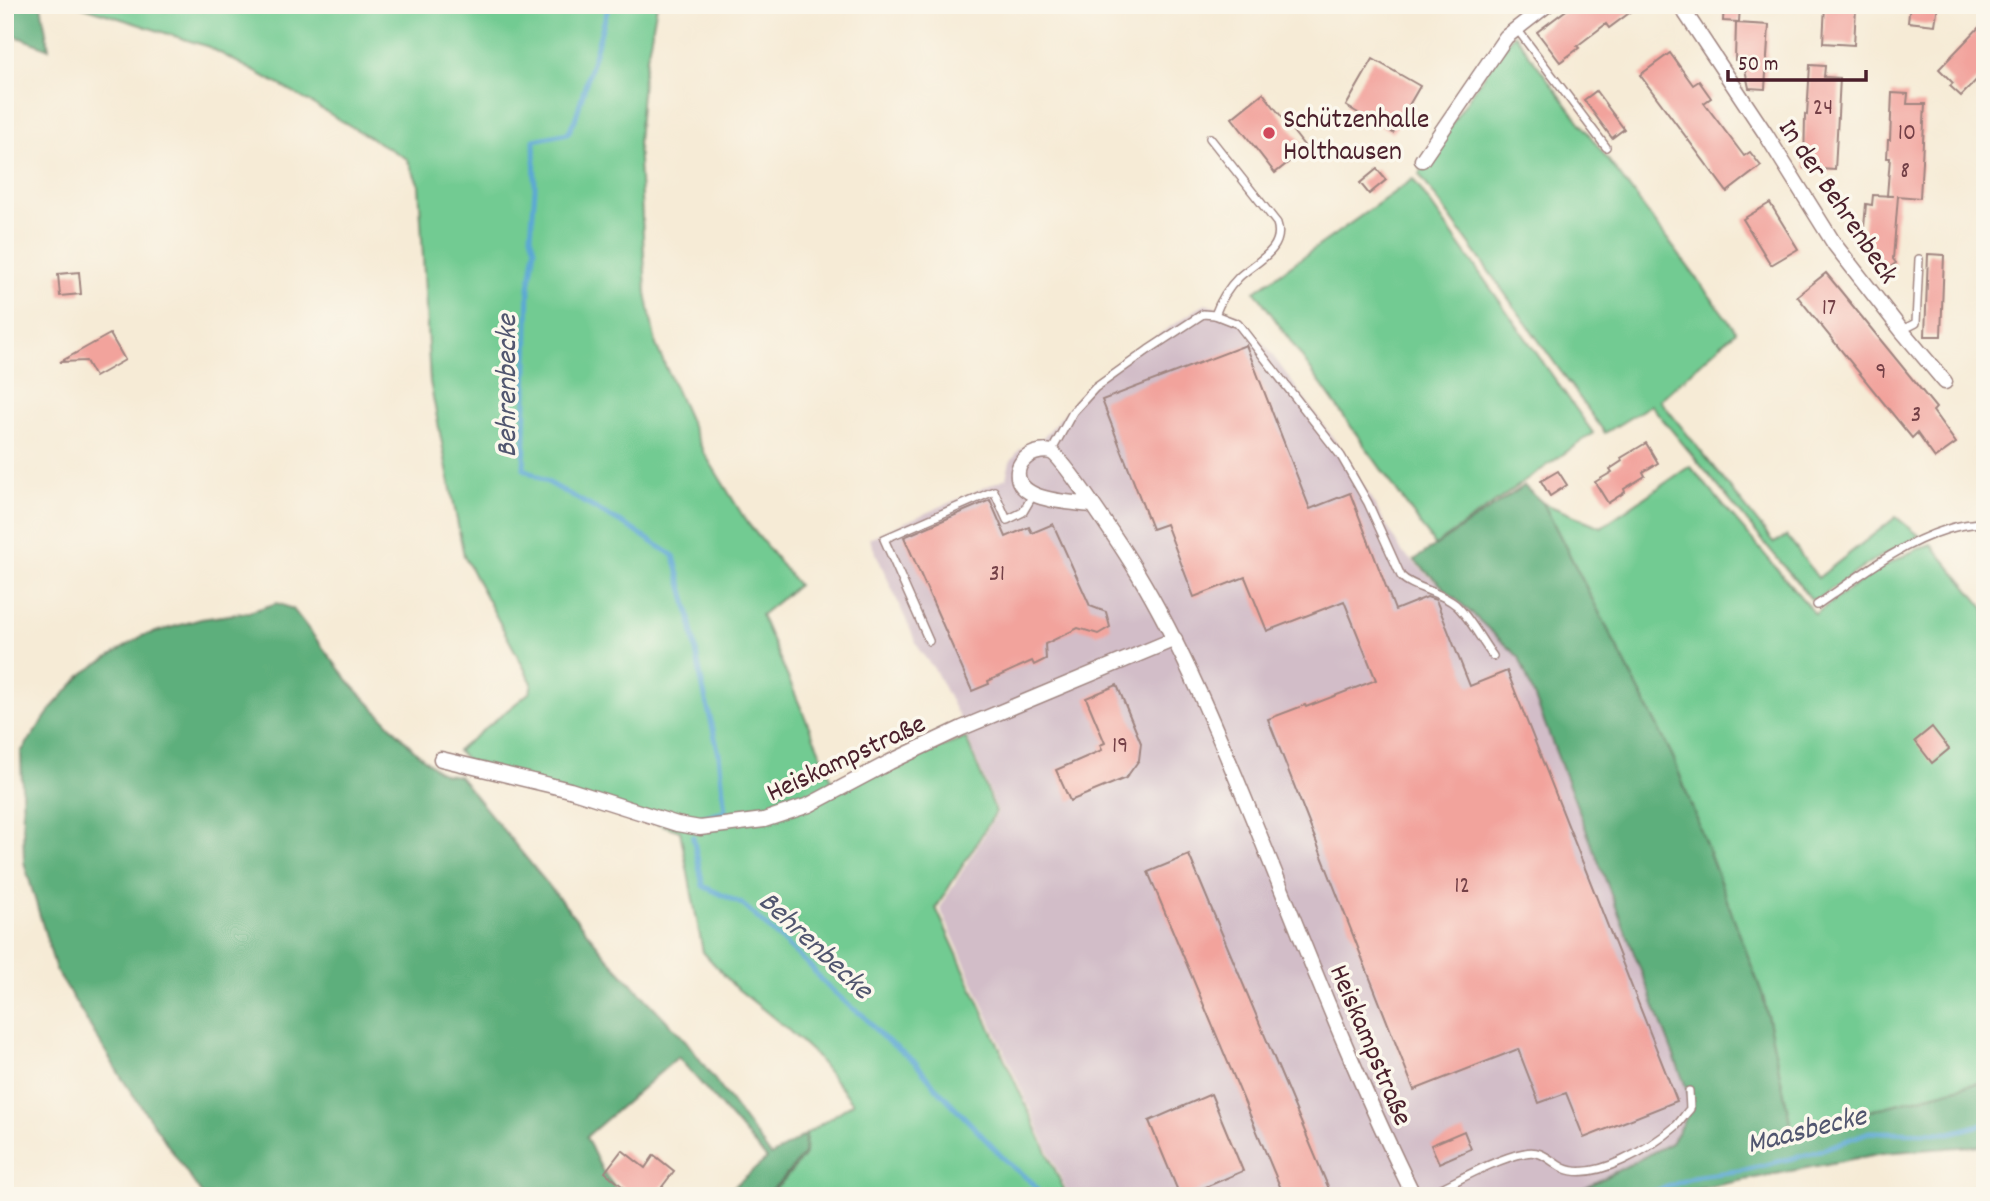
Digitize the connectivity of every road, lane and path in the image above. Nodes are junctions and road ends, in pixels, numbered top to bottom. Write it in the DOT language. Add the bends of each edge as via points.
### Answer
graph roads {
  1 [pos="1679,5"];
  2 [pos="1543,6"];
  3 [pos="1517,29"];
  4 [pos="1210,138"];
  5 [pos="1606,147"];
  6 [pos="1422,160"];
  7 [pos="1919,259"];
  8 [pos="1215,315"];
  9 [pos="1902,331"];
  10 [pos="1945,382"];
  11 [pos="1051,452"];
  12 [pos="1033,495"];
  13 [pos="1092,505"];
  14 [pos="1985,522"];
  15 [pos="1817,606"];
  16 [pos="1175,639"];
  17 [pos="929,641"];
  18 [pos="1493,656"];
  19 [pos="441,760"];
  20 [pos="1689,1091"];
  21 [pos="1414,1196"];
  22 [pos="1425,1196"];
  1 -- 9 [label="street, In der Behrenbeck" via="1835,245"];
  2 -- 3 [label="street"];
  3 -- 5 [label="lane"];
  3 -- 6 [label="street" via="1506,37"];
  4 -- 8 [label="lane" via="1280,232 1279,241 1221,299"];
  7 -- 9 [label="lane" via="1916,323"];
  8 -- 11 [label="lane" via="1203,314 1095,388 1073,412"];
  8 -- 18 [label="lane" via="1238,324 1341,456 1401,576 1456,605"];
  9 -- 10 [label="street, In der Behrenbeck"];
  11 -- 12 [label="street" via="1037,452 1021,463 1019,481"];
  11 -- 13 [label="street, Heiskampstraße"];
  12 -- 13 [label="street"];
  12 -- 17 [label="lane" via="1023,512 1007,520 994,491 884,540"];
  13 -- 16 [label="street, Heiskampstraße"];
  14 -- 15 [label="lane" via="1948,529 1916,542"];
  16 -- 19 [label="street, Heiskampstraße" via="962,728 809,805 764,820 699,828 677,824 570,790"];
  16 -- 21 [label="street, Heiskampstraße" via="1356,1070"];
  20 -- 22 [label="lane" via="1690,1109 1677,1125 1616,1163 1577,1171 1544,1154 1528,1152"];
}
